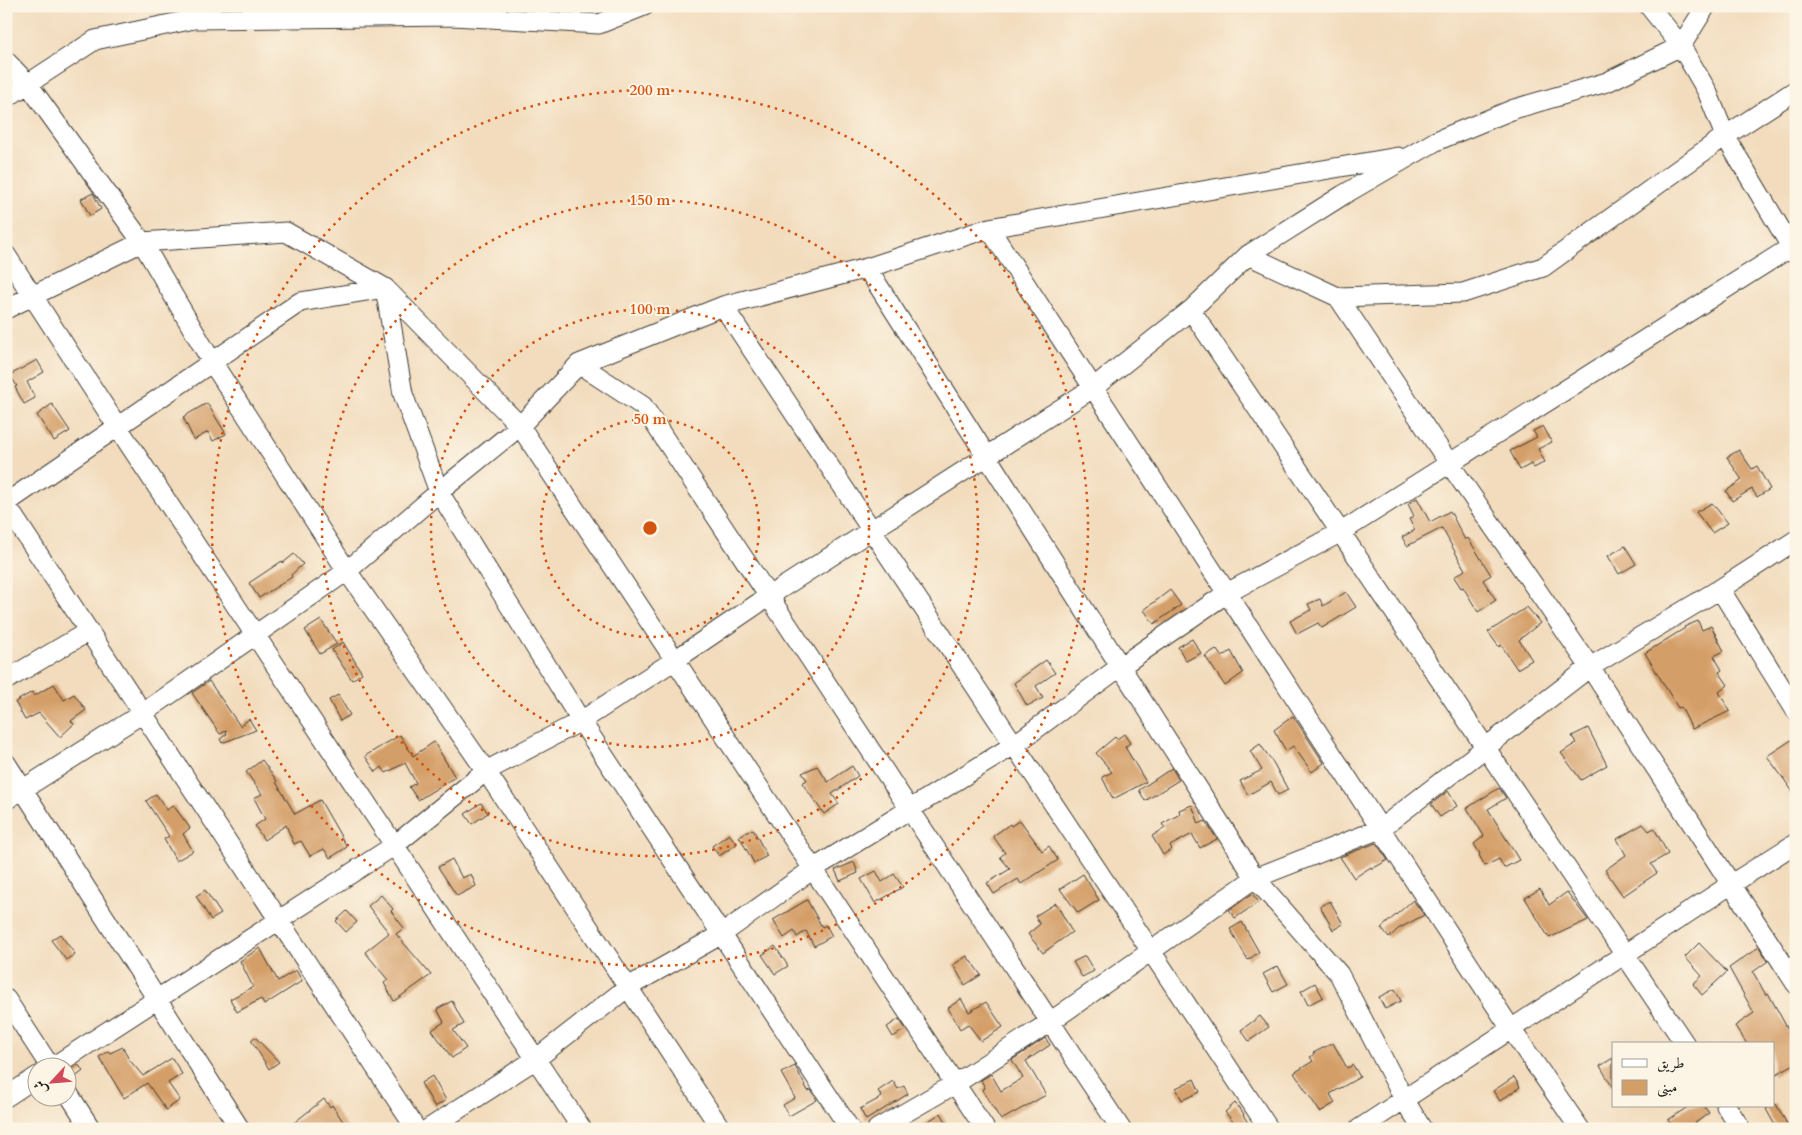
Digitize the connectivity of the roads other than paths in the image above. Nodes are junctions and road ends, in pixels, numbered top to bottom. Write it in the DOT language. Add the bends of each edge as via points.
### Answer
graph roads {
  1 [pos="644,6"];
  2 [pos="1649,6"];
  3 [pos="1706,6"];
  4 [pos="1681,46"];
  5 [pos="6,61"];
  6 [pos="28,84"];
  7 [pos="1796,90"];
  8 [pos="6,98"];
  9 [pos="1725,136"];
  10 [pos="1412,155"];
  11 [pos="989,228"];
  12 [pos="142,242"];
  13 [pos="1794,249"];
  14 [pos="6,255"];
  15 [pos="1248,255"];
  16 [pos="867,268"];
  17 [pos="385,288"];
  18 [pos="32,296"];
  19 [pos="1338,297"];
  20 [pos="723,306"];
  21 [pos="6,309"];
  22 [pos="1191,310"];
  23 [pos="212,362"];
  24 [pos="579,364"];
  25 [pos="1093,388"];
  26 [pos="117,426"];
  27 [pos="520,426"];
  28 [pos="988,456"];
  29 [pos="1449,463"];
  30 [pos="439,492"];
  31 [pos="6,504"];
  32 [pos="872,531"];
  33 [pos="1341,532"];
  34 [pos="1796,540"];
  35 [pos="347,571"];
  36 [pos="1720,589"];
  37 [pos="1227,593"];
  38 [pos="768,596"];
  39 [pos="89,631"];
  40 [pos="256,635"];
  41 [pos="675,660"];
  42 [pos="1121,666"];
  43 [pos="1590,668"];
  44 [pos="6,680"];
  45 [pos="1796,711"];
  46 [pos="142,713"];
  47 [pos="581,721"];
  48 [pos="1014,745"];
  49 [pos="1485,746"];
  50 [pos="6,763"];
  51 [pos="486,771"];
  52 [pos="22,790"];
  53 [pos="6,800"];
  54 [pos="909,808"];
  55 [pos="1380,829"];
  56 [pos="1796,843"];
  57 [pos="395,845"];
  58 [pos="813,869"];
  59 [pos="1255,878"];
  60 [pos="1730,884"];
  61 [pos="279,920"];
  62 [pos="722,934"];
  63 [pos="1151,951"];
  64 [pos="1625,954"];
  65 [pos="1796,984"];
  66 [pos="628,987"];
  67 [pos="6,999"];
  68 [pos="157,999"];
  69 [pos="1050,1022"];
  70 [pos="1511,1029"];
  71 [pos="1684,1042"];
  72 [pos="44,1058"];
  73 [pos="66,1058"];
  74 [pos="536,1059"];
  75 [pos="28,1083"];
  76 [pos="954,1084"];
  77 [pos="6,1097"];
  78 [pos="1404,1099"];
  79 [pos="78,1108"];
  80 [pos="1727,1108"];
  81 [pos="91,1129"];
  82 [pos="240,1129"];
  83 [pos="416,1129"];
  84 [pos="428,1129"];
  85 [pos="582,1129"];
  86 [pos="721,1129"];
  87 [pos="850,1129"];
  88 [pos="876,1129"];
  89 [pos="984,1129"];
  90 [pos="1121,1129"];
  91 [pos="1269,1129"];
  92 [pos="1359,1129"];
  93 [pos="1422,1129"];
  94 [pos="1580,1129"];
  95 [pos="1741,1129"];
  1 -- 6 [label="street" via="599,24 453,16 194,19 95,40"];
  2 -- 4 [label="street"];
  3 -- 4 [label="street"];
  4 -- 9 [label="street" via="1707,91"];
  4 -- 10 [label="street" via="1607,82 1514,109 1436,141"];
  5 -- 6 [label="street"];
  6 -- 8 [label="street"];
  6 -- 12 [label="street"];
  7 -- 9 [label="street"];
  9 -- 13 [label="street"];
  9 -- 19 [label="street" via="1543,267 1464,293"];
  10 -- 11 [label="street"];
  10 -- 15 [label="street"];
  11 -- 16 [label="street"];
  11 -- 25 [label="street"];
  12 -- 17 [label="street" via="286,232"];
  12 -- 18 [label="street"];
  12 -- 23 [label="street"];
  13 -- 29 [label="street"];
  14 -- 18 [label="street"];
  15 -- 19 [label="street"];
  15 -- 22 [label="street"];
  16 -- 20 [label="street"];
  16 -- 28 [label="street"];
  17 -- 23 [label="street" via="300,302"];
  17 -- 27 [label="street"];
  17 -- 30 [label="street" via="403,394"];
  18 -- 21 [label="street"];
  18 -- 26 [label="street"];
  19 -- 29 [label="street"];
  20 -- 24 [label="street"];
  20 -- 32 [label="street"];
  22 -- 25 [label="street"];
  22 -- 33 [label="street"];
  23 -- 26 [label="street"];
  23 -- 35 [label="street"];
  24 -- 27 [label="street"];
  24 -- 38 [label="street" via="643,406"];
  25 -- 28 [label="street"];
  25 -- 37 [label="street"];
  26 -- 31 [label="street"];
  26 -- 40 [label="street"];
  27 -- 30 [label="street"];
  27 -- 41 [label="street"];
  28 -- 32 [label="street"];
  28 -- 42 [label="street"];
  29 -- 33 [label="street"];
  29 -- 43 [label="street"];
  30 -- 35 [label="street"];
  30 -- 47 [label="street"];
  31 -- 39 [label="street"];
  32 -- 38 [label="street"];
  32 -- 48 [label="street"];
  33 -- 37 [label="street"];
  33 -- 49 [label="street"];
  34 -- 36 [label="street"];
  35 -- 40 [label="street"];
  35 -- 51 [label="street"];
  36 -- 43 [label="street"];
  36 -- 45 [label="street"];
  37 -- 42 [label="street"];
  37 -- 55 [label="street"];
  38 -- 41 [label="street"];
  38 -- 54 [label="street"];
  39 -- 44 [label="street"];
  39 -- 46 [label="street"];
  40 -- 46 [label="street"];
  40 -- 57 [label="street"];
  41 -- 47 [label="street"];
  41 -- 58 [label="street"];
  42 -- 48 [label="street"];
  42 -- 59 [label="street"];
  43 -- 49 [label="street"];
  43 -- 60 [label="street"];
  46 -- 52 [label="street"];
  46 -- 61 [label="street"];
  47 -- 51 [label="street"];
  47 -- 62 [label="street"];
  48 -- 54 [label="street"];
  48 -- 63 [label="street"];
  49 -- 55 [label="street"];
  49 -- 64 [label="street"];
  50 -- 52 [label="street"];
  51 -- 57 [label="street"];
  51 -- 66 [label="street"];
  52 -- 53 [label="street"];
  52 -- 68 [label="street"];
  54 -- 58 [label="street"];
  54 -- 69 [label="street"];
  55 -- 59 [label="street"];
  55 -- 70 [label="street"];
  56 -- 60 [label="street"];
  57 -- 61 [label="street"];
  57 -- 74 [label="street"];
  58 -- 62 [label="street"];
  58 -- 76 [label="street"];
  59 -- 63 [label="street"];
  59 -- 78 [label="street" via="1339,974"];
  60 -- 64 [label="street"];
  60 -- 65 [label="street"];
  61 -- 68 [label="street"];
  61 -- 83 [label="street"];
  62 -- 66 [label="street"];
  62 -- 87 [label="street"];
  63 -- 69 [label="street"];
  63 -- 91 [label="street"];
  64 -- 70 [label="street"];
  64 -- 71 [label="street"];
  66 -- 74 [label="street"];
  66 -- 86 [label="street"];
  67 -- 72 [label="street"];
  68 -- 73 [label="street"];
  68 -- 82 [label="street"];
  69 -- 76 [label="street"];
  69 -- 90 [label="street"];
  70 -- 78 [label="street"];
  70 -- 94 [label="street"];
  74 -- 84 [label="street"];
  74 -- 85 [label="street"];
  75 -- 77 [label="street"];
  76 -- 88 [label="street"];
  76 -- 89 [label="street"];
  78 -- 92 [label="street"];
  78 -- 93 [label="street"];
  79 -- 81 [label="street"];
  80 -- 95 [label="street"];
}
